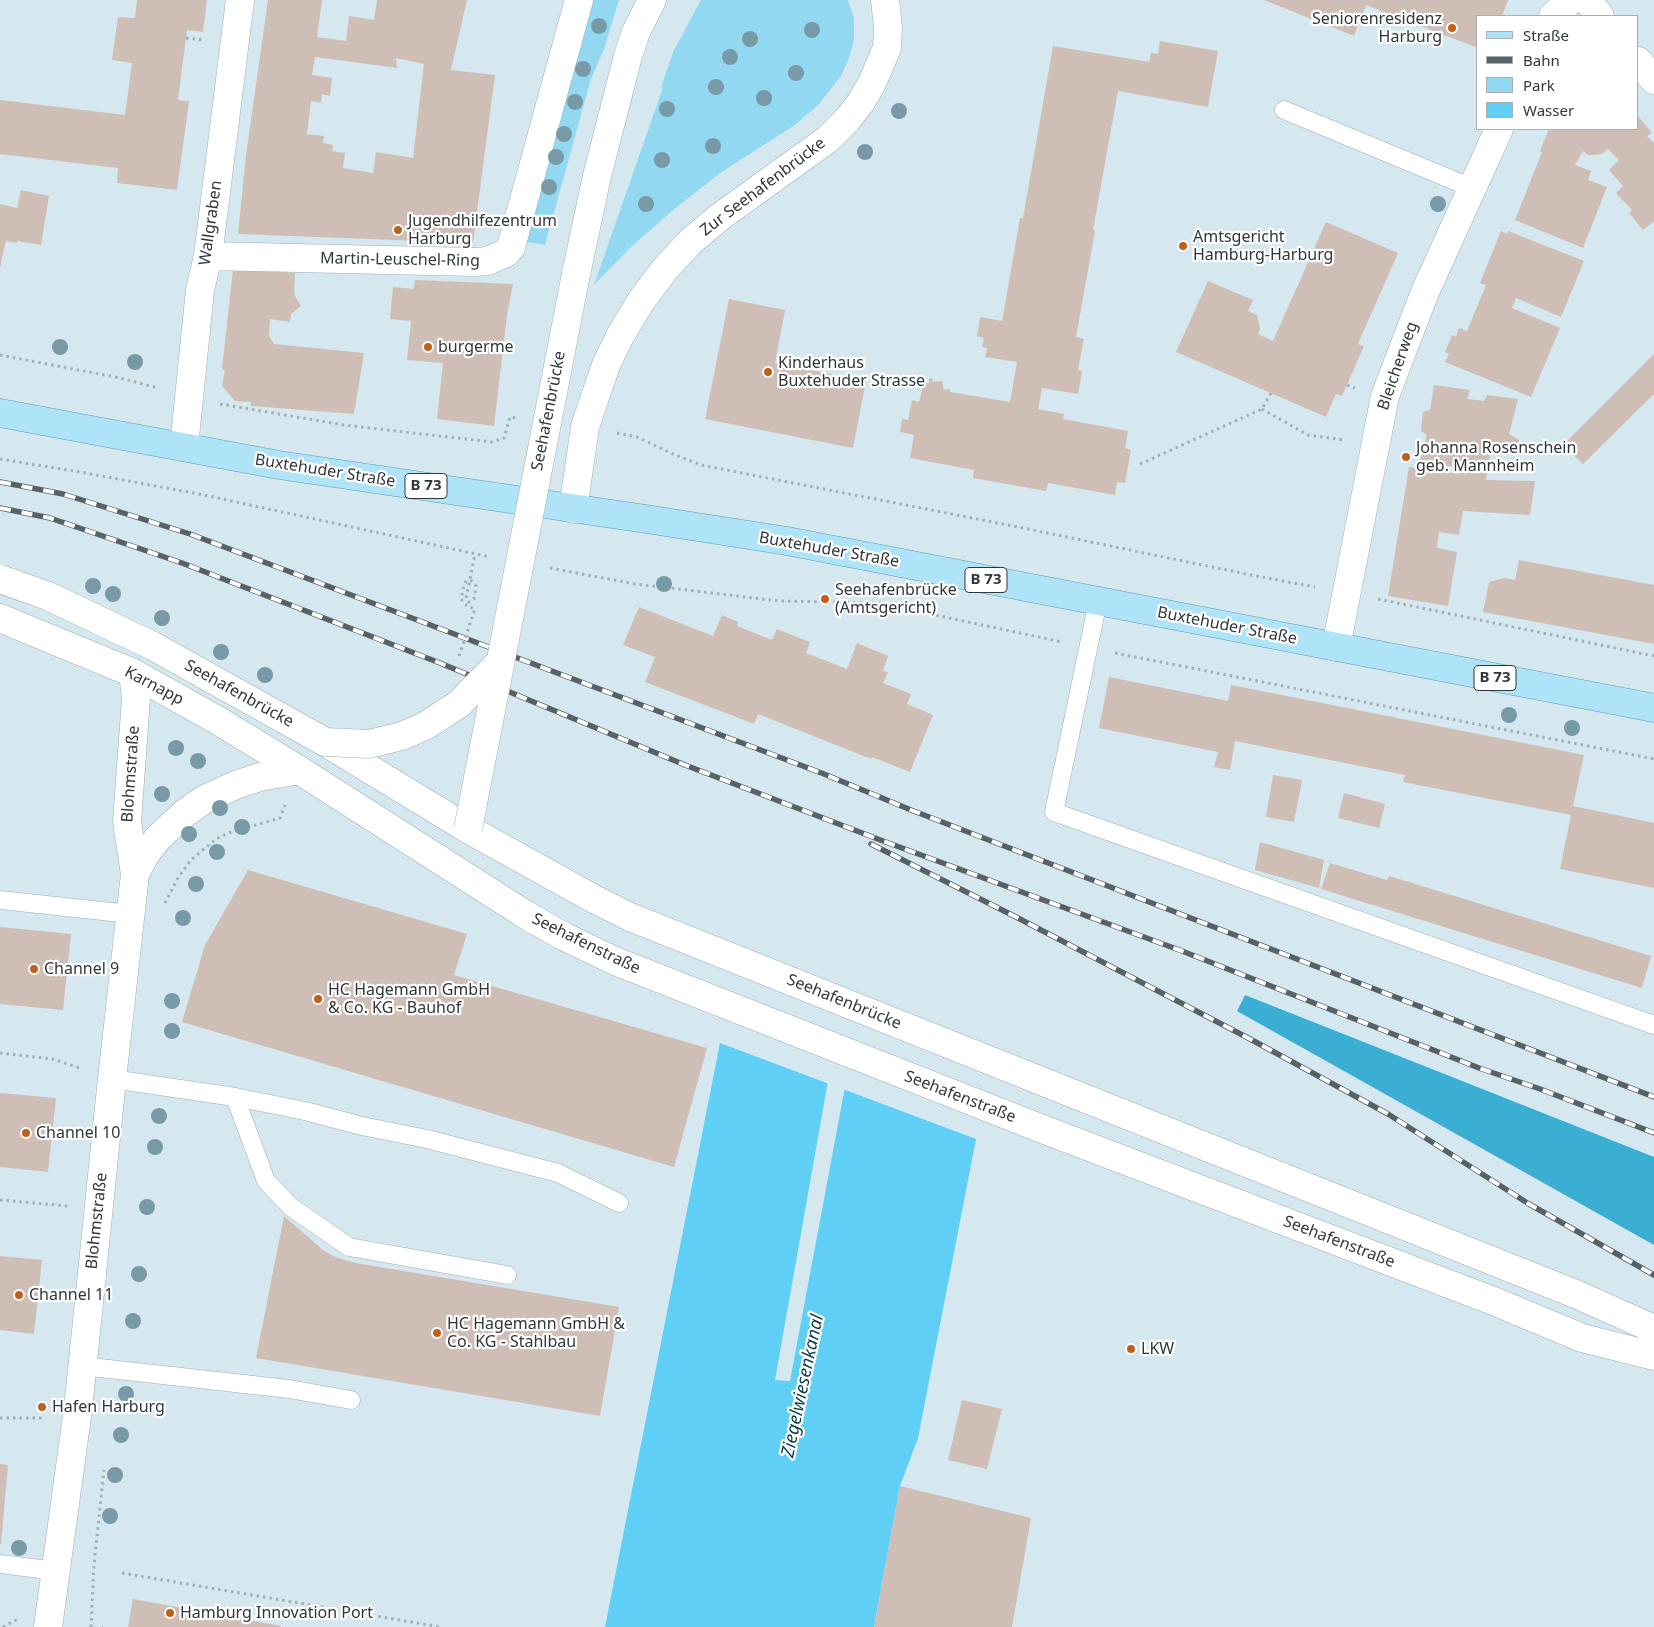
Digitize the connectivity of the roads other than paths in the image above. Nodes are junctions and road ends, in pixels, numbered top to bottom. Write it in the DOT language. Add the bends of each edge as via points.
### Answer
graph roads {
  1 [pos="240,0"];
  2 [pos="579,0"];
  3 [pos="652,0"];
  4 [pos="885,0"];
  5 [pos="1571,0"];
  6 [pos="1587,0"];
  7 [pos="1554,15"];
  8 [pos="1599,15"];
  9 [pos="1639,62"];
  10 [pos="1654,80"];
  11 [pos="1284,110"];
  12 [pos="1499,130"];
  13 [pos="1472,188"];
  14 [pos="208,256"];
  15 [pos="0,413"];
  16 [pos="184,447"];
  17 [pos="573,509"];
  18 [pos="0,579"];
  19 [pos="1098,601"];
  20 [pos="0,618"];
  21 [pos="1336,647"];
  22 [pos="500,662"];
  23 [pos="133,673"];
  24 [pos="1654,708"];
  25 [pos="325,742"];
  26 [pos="299,770"];
  27 [pos="468,829"];
  28 [pos="135,874"];
  29 [pos="0,900"];
  30 [pos="130,914"];
  31 [pos="1654,1025"];
  32 [pos="112,1079"];
  33 [pos="235,1097"];
  34 [pos="619,1203"];
  35 [pos="507,1275"];
  36 [pos="1654,1329"];
  37 [pos="1654,1356"];
  38 [pos="82,1366"];
  39 [pos="351,1400"];
  40 [pos="0,1564"];
  41 [pos="56,1571"];
  42 [pos="48,1627"];
  1 -- 14 [label="main road, Wallgraben"];
  2 -- 14 [label="main road, Martin-Leuschel-Ring" via="511,247 506,253 488,261 474,262"];
  3 -- 22 [label="main road, Seehafenbrücke, bridge" via="628,56 597,176"];
  4 -- 17 [label="main road, Zur Seehafenbrücke" via="887,48 872,83 847,120 828,139 721,216 692,241 641,301 606,365 586,427"];
  5 -- 7 [label="main road"];
  6 -- 8 [label="main road"];
  9 -- 10 [label="main road"];
  11 -- 13 [label="lane"];
  12 -- 13 [label="main road, Bleicherweg"];
  13 -- 21 [label="main road, Bleicherweg" via="1399,356 1385,396"];
  14 -- 16 [label="main road, Wallgraben" via="200,290"];
  15 -- 16 [label="main road, Buxtehuder Straße / B 73"];
  16 -- 17 [label="main road, Buxtehuder Straße / B 73" via="279,465"];
  17 -- 19 [label="main road, Buxtehuder Straße / B 73" via="787,541"];
  18 -- 25 [label="main road, Seehafenbrücke, bridge" via="48,596 153,646"];
  19 -- 21 [label="main road, Buxtehuder Straße / B 73"];
  19 -- 31 [label="lane" via="1054,812"];
  20 -- 23 [label="main road, Karnapp"];
  21 -- 24 [label="main road, Buxtehuder Straße / B 73"];
  22 -- 25 [label="main road, bridge" via="459,704 425,726 370,744"];
  22 -- 27 [label="main road, Seehafenbrücke, bridge"];
  23 -- 26 [label="main road, Karnapp"];
  23 -- 28 [label="main road, Blohmstraße" via="136,698 127,822"];
  25 -- 27 [label="main road, Seehafenbrücke"];
  26 -- 28 [label="main road, Blohmstraße" via="260,777 205,799 166,830 146,853"];
  26 -- 37 [label="main road, Seehafenstraße" via="526,915 615,961 1582,1338"];
  27 -- 36 [label="main road, Seehafenbrücke" via="630,917 1578,1295"];
  28 -- 30 [label="main road, Blohmstraße"];
  29 -- 30 [label="lane"];
  30 -- 32 [label="main road, Blohmstraße"];
  32 -- 33 [label="lane"];
  32 -- 38 [label="main road, Blohmstraße"];
  33 -- 34 [label="lane" via="427,1139 558,1173"];
  33 -- 35 [label="lane" via="266,1181 291,1207 349,1247"];
  38 -- 39 [label="lane" via="289,1389"];
  38 -- 41 [label="main road, Blohmstraße"];
  40 -- 41 [label="lane"];
  41 -- 42 [label="main road, Blohmstraße"];
}
